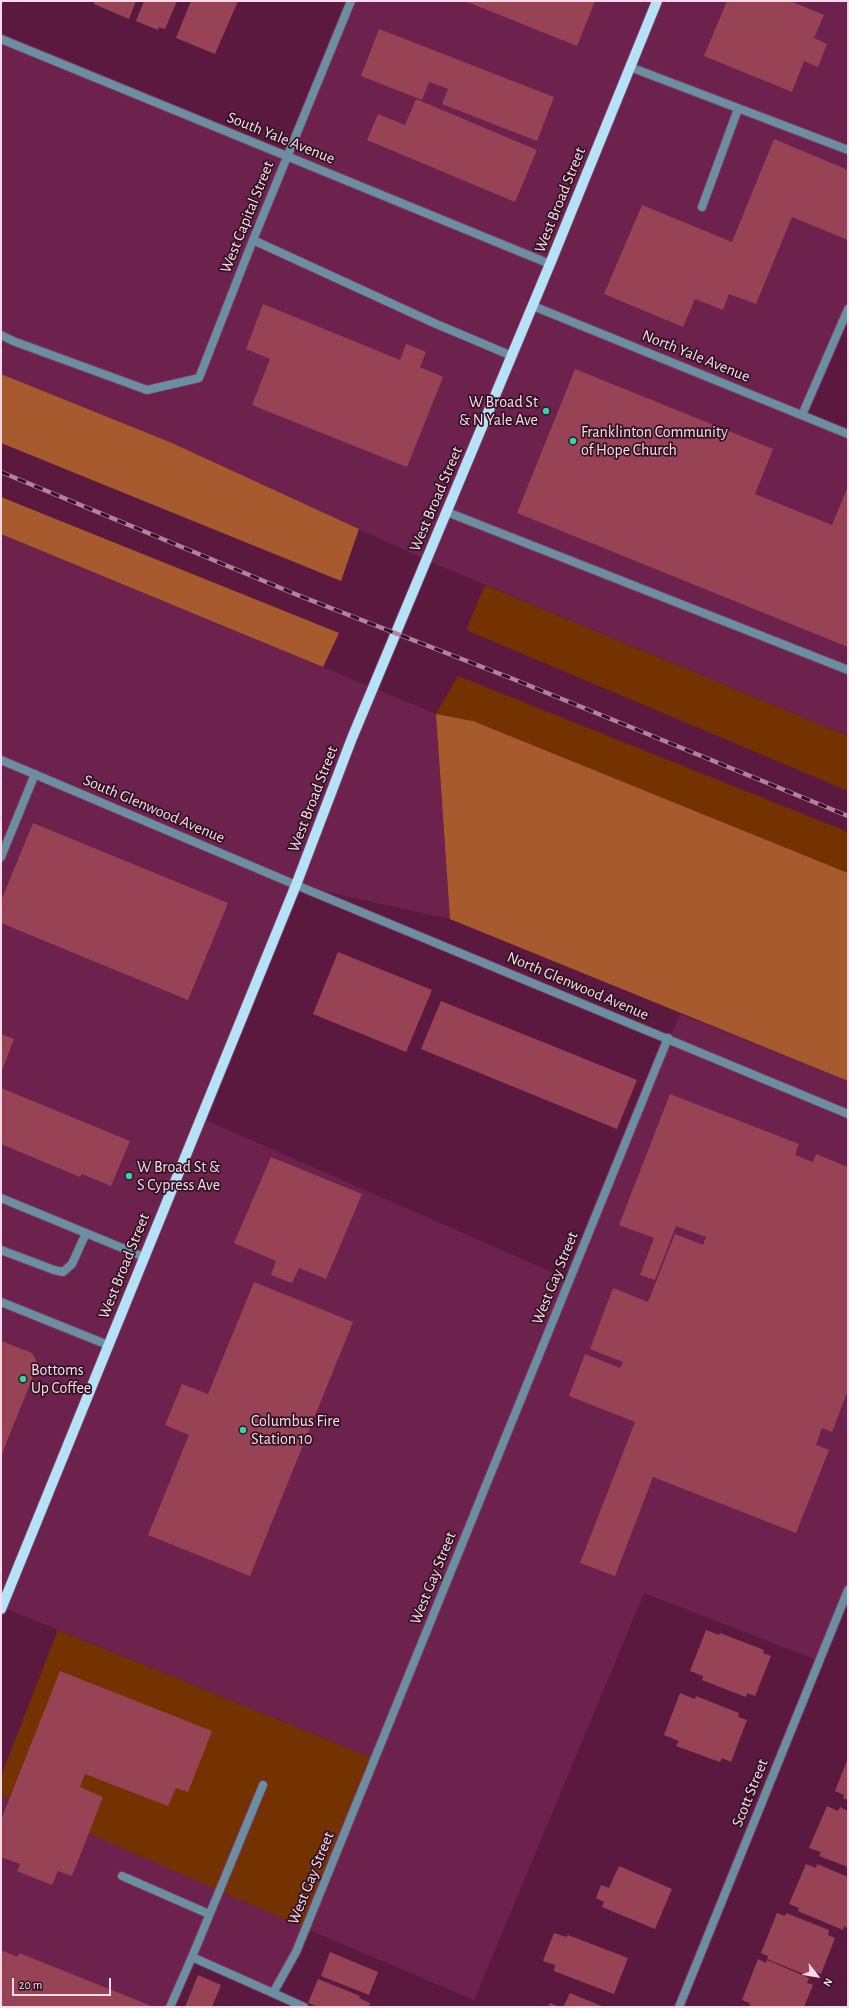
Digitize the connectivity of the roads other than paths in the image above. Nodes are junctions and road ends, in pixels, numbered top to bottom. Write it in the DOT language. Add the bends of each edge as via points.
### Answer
graph roads {
  1 [pos="351,1"];
  2 [pos="657,1"];
  3 [pos="1,39"];
  4 [pos="630,67"];
  5 [pos="738,109"];
  6 [pos="848,150"];
  7 [pos="287,156"];
  8 [pos="702,207"];
  9 [pos="253,240"];
  10 [pos="550,264"];
  11 [pos="533,306"];
  12 [pos="848,309"];
  13 [pos="1,335"];
  14 [pos="512,356"];
  15 [pos="802,415"];
  16 [pos="848,434"];
  17 [pos="447,512"];
  18 [pos="848,670"];
  19 [pos="1,760"];
  20 [pos="35,774"];
  21 [pos="1,857"];
  22 [pos="296,885"];
  23 [pos="668,1038"];
  24 [pos="848,1114"];
  25 [pos="1,1198"];
  26 [pos="86,1233"];
  27 [pos="1,1250"];
  28 [pos="144,1257"];
  29 [pos="1,1302"];
  30 [pos="108,1345"];
  31 [pos="848,1590"];
  32 [pos="1,1608"];
  33 [pos="263,1785"];
  34 [pos="122,1876"];
  35 [pos="209,1914"];
  36 [pos="192,1957"];
  37 [pos="272,1993"];
  38 [pos="170,2007"];
  39 [pos="304,2007"];
  40 [pos="679,2007"];
  1 -- 7 [label="street, West Capital Street"];
  2 -- 4 [label="main road, West Broad Street"];
  3 -- 7 [label="street, South Yale Avenue"];
  4 -- 5 [label="street"];
  4 -- 10 [label="main road, West Broad Street"];
  5 -- 6 [label="street"];
  5 -- 8 [label="street"];
  7 -- 9 [label="street, West Capital Street"];
  7 -- 10 [label="street, South Yale Avenue"];
  9 -- 13 [label="street, West Capital Street" via="199,378 147,390 13,342"];
  9 -- 14 [label="street"];
  10 -- 11 [label="main road, West Broad Street"];
  11 -- 14 [label="main road, West Broad Street"];
  11 -- 15 [label="street, North Yale Avenue"];
  12 -- 15 [label="street"];
  14 -- 17 [label="main road, West Broad Street"];
  15 -- 16 [label="street, North Yale Avenue"];
  17 -- 18 [label="street"];
  17 -- 22 [label="main road, West Broad Street" via="352,738"];
  19 -- 20 [label="street, South Glenwood Avenue"];
  20 -- 21 [label="street"];
  20 -- 22 [label="street, South Glenwood Avenue"];
  22 -- 23 [label="street, North Glenwood Avenue"];
  22 -- 28 [label="main road, West Broad Street"];
  23 -- 24 [label="street, North Glenwood Avenue"];
  23 -- 37 [label="street, West Gay Street" via="296,1952"];
  25 -- 26 [label="street"];
  26 -- 27 [label="street" via="72,1264 63,1272"];
  26 -- 28 [label="street"];
  28 -- 30 [label="main road, West Broad Street"];
  29 -- 30 [label="street"];
  30 -- 32 [label="main road, West Broad Street"];
  31 -- 40 [label="street, Scott Street"];
  33 -- 35 [label="street"];
  34 -- 35 [label="street"];
  35 -- 36 [label="street"];
  36 -- 37 [label="street"];
  36 -- 38 [label="street"];
  37 -- 39 [label="street"];
}
